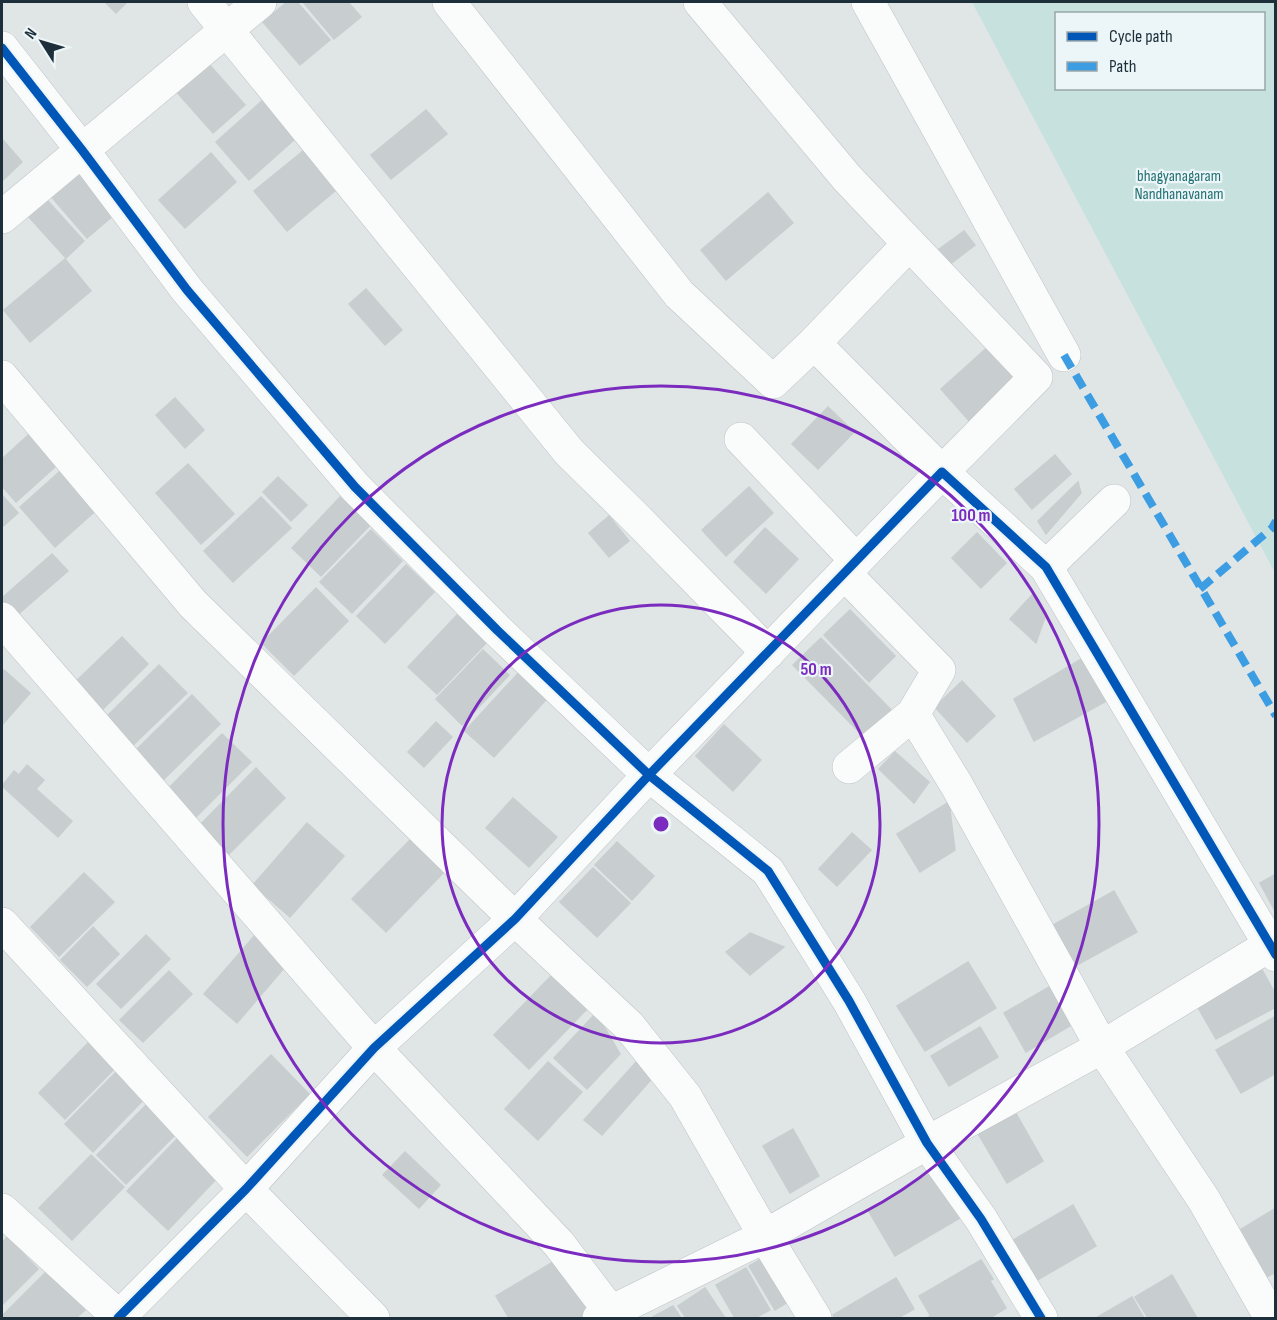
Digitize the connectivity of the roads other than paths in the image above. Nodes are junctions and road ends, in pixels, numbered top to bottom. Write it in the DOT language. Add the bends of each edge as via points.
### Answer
graph roads {
  1 [pos="204,2"];
  2 [pos="260,2"];
  3 [pos="449,2"];
  4 [pos="700,2"];
  5 [pos="868,2"];
  6 [pos="227,30"];
  7 [pos="2,48"];
  8 [pos="82,150"];
  9 [pos="2,217"];
  10 [pos="909,244"];
  11 [pos="813,343"];
  12 [pos="1064,356"];
  13 [pos="2,376"];
  14 [pos="741,439"];
  15 [pos="942,472"];
  16 [pos="1114,501"];
  17 [pos="850,567"];
  18 [pos="1046,567"];
  19 [pos="2,619"];
  20 [pos="768,653"];
  21 [pos="913,714"];
  22 [pos="849,767"];
  23 [pos="649,775"];
  24 [pos="514,919"];
  25 [pos="2,924"];
  26 [pos="1273,950"];
  27 [pos="1102,1047"];
  28 [pos="374,1048"];
  29 [pos="927,1143"];
  30 [pos="246,1189"];
  31 [pos="2,1210"];
  32 [pos="765,1236"];
  33 [pos="608,1316"];
  34 [pos="119,1318"];
  35 [pos="373,1318"];
  36 [pos="815,1318"];
  37 [pos="1041,1318"];
  38 [pos="1271,1318"];
  1 -- 6 [label="street"];
  2 -- 6 [label="street"];
  3 -- 11 [label="street" via="679,294 773,382"];
  4 -- 10 [label="street" via="847,178"];
  5 -- 12 [label="street"];
  6 -- 8 [label="street"];
  6 -- 20 [label="street" via="569,452"];
  7 -- 8 [label="street"];
  8 -- 9 [label="street"];
  8 -- 23 [label="street" via="187,290 355,487 496,630"];
  10 -- 11 [label="street"];
  10 -- 15 [label="street" via="1036,377"];
  11 -- 15 [label="street"];
  13 -- 24 [label="street" via="194,604"];
  14 -- 17 [label="street"];
  15 -- 17 [label="street"];
  15 -- 18 [label="street"];
  16 -- 18 [label="street"];
  17 -- 20 [label="street"];
  17 -- 21 [label="street" via="939,670"];
  18 -- 26 [label="street"];
  19 -- 28 [label="street"];
  20 -- 23 [label="street"];
  21 -- 22 [label="street"];
  21 -- 27 [label="street"];
  23 -- 24 [label="street"];
  23 -- 29 [label="street" via="768,871 849,1001"];
  24 -- 28 [label="street"];
  24 -- 32 [label="street" via="629,1026 685,1096"];
  25 -- 30 [label="street"];
  26 -- 27 [label="street"];
  27 -- 29 [label="street"];
  27 -- 38 [label="street" via="1204,1200"];
  28 -- 30 [label="street"];
  28 -- 33 [label="street" via="559,1244"];
  29 -- 32 [label="street"];
  29 -- 37 [label="street" via="981,1219"];
  30 -- 34 [label="street"];
  30 -- 35 [label="street"];
  31 -- 34 [label="street"];
  32 -- 33 [label="street"];
  32 -- 36 [label="street"];
}
